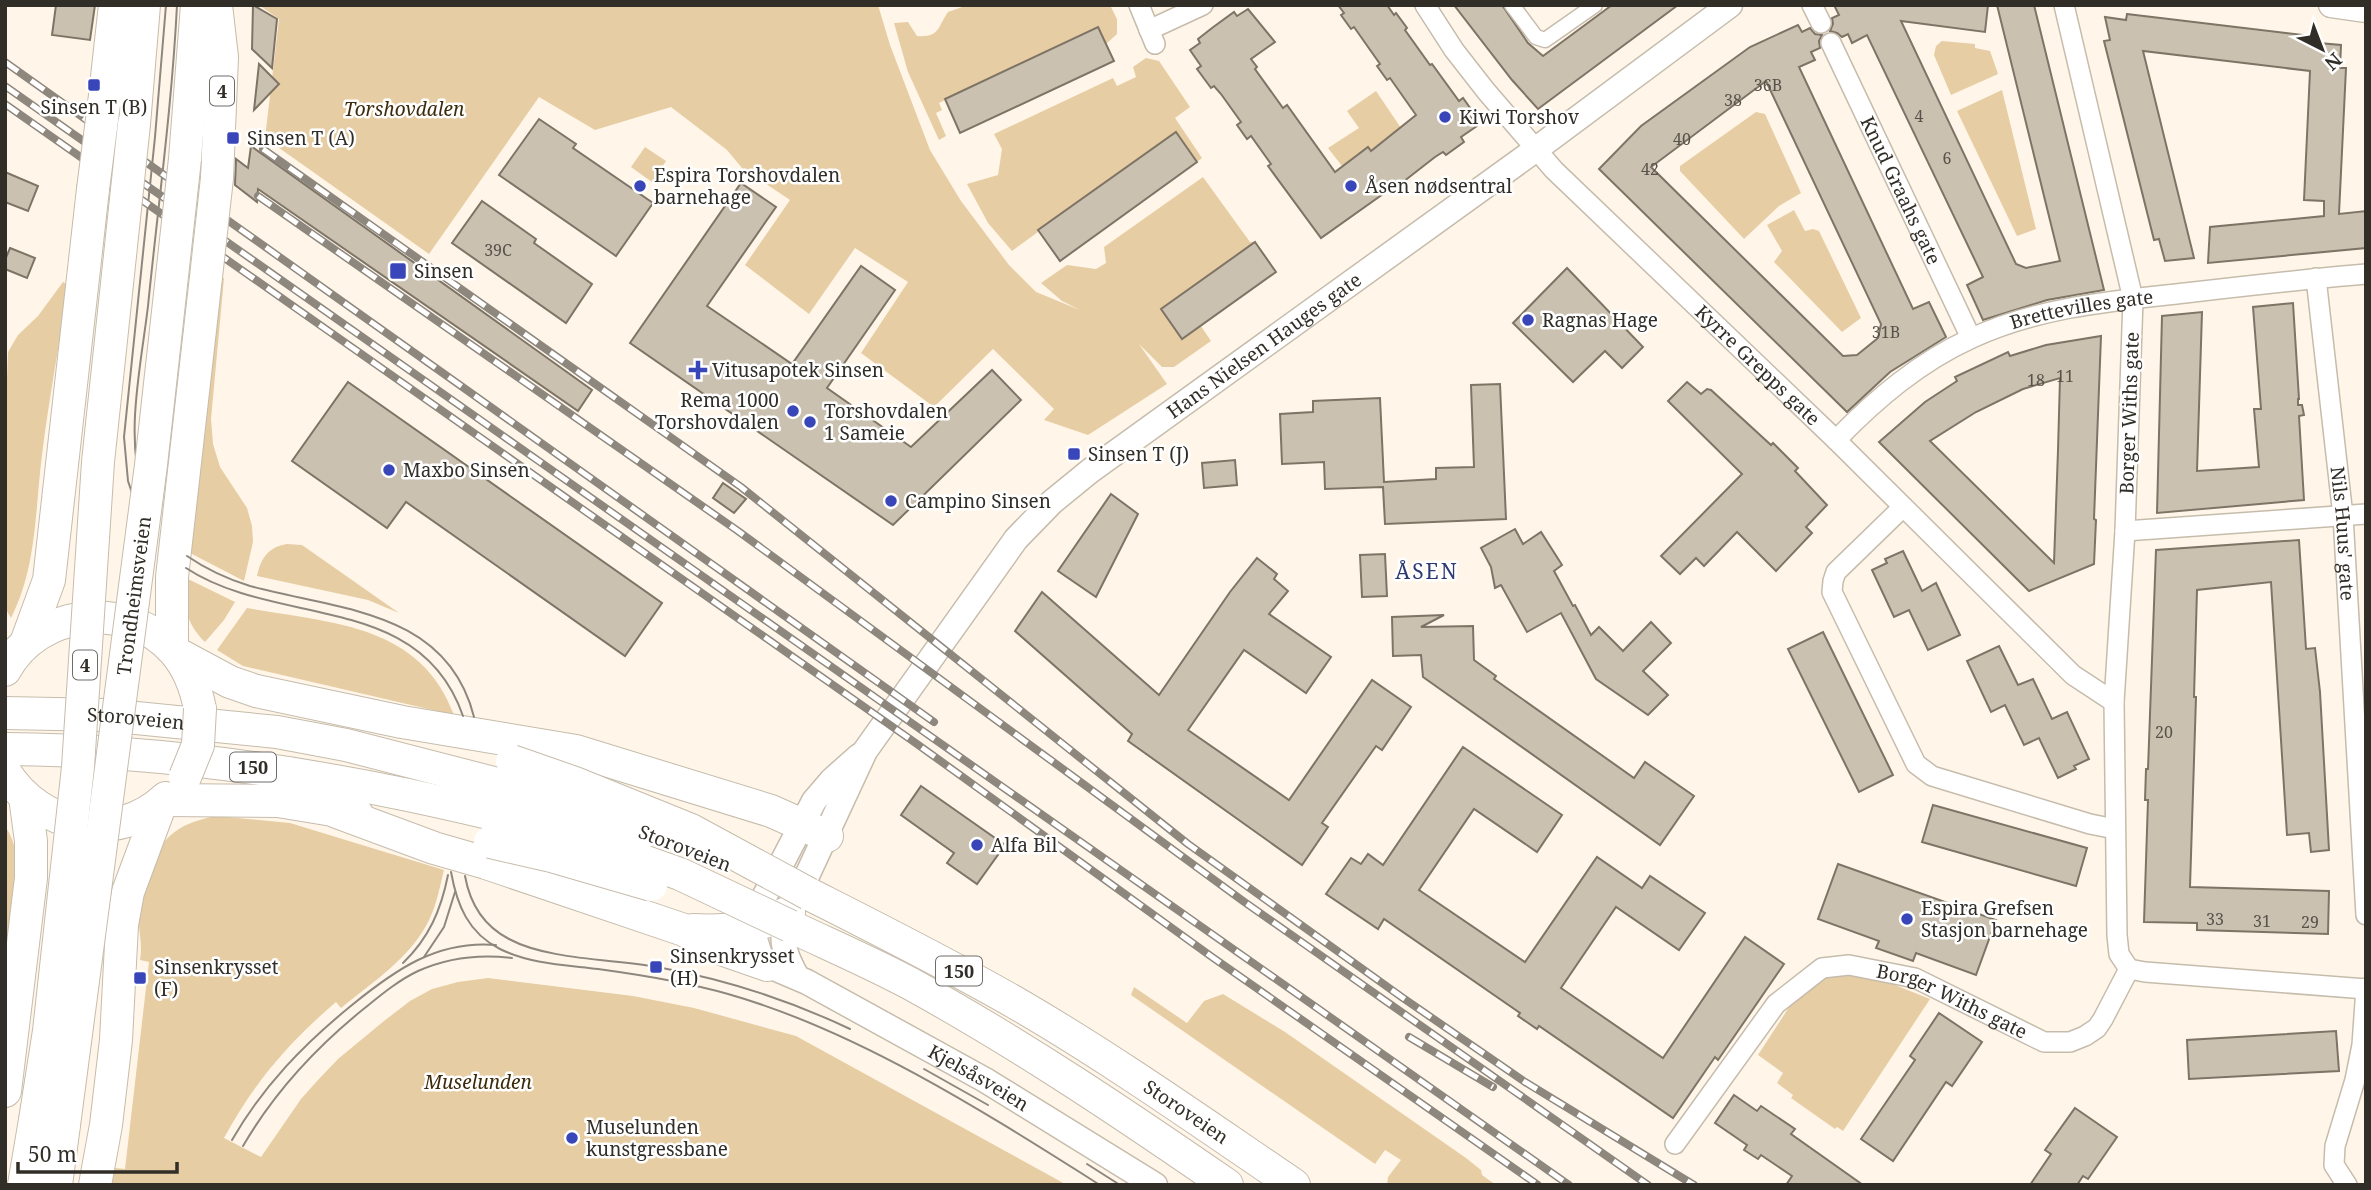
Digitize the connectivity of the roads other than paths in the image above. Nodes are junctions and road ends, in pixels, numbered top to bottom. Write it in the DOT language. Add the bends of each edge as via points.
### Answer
graph roads {
  1 [pos="116,5"];
  2 [pos="144,5"];
  3 [pos="197,5"];
  4 [pos="216,5"];
  5 [pos="1139,5"];
  6 [pos="1203,5"];
  7 [pos="1425,5"];
  8 [pos="1512,5"];
  9 [pos="1595,5"];
  10 [pos="1730,5"];
  11 [pos="2064,5"];
  12 [pos="2330,5"];
  13 [pos="2366,9"];
  14 [pos="1831,43"];
  15 [pos="1535,150"];
  16 [pos="2366,274"];
  17 [pos="2316,278"];
  18 [pos="2133,299"];
  19 [pos="1971,338"];
  20 [pos="1836,440"];
  21 [pos="1903,507"];
  22 [pos="2366,514"];
  23 [pos="2343,516"];
  24 [pos="2125,531"];
  25 [pos="174,651"];
  26 [pos="13,657"];
  27 [pos="2113,702"];
  28 [pos="5,713"];
  29 [pos="401,722"];
  30 [pos="5,749"];
  31 [pos="14,789"];
  32 [pos="501,801"];
  33 [pos="162,802"];
  34 [pos="337,812"];
  35 [pos="2115,829"];
  36 [pos="814,830"];
  37 [pos="796,911"];
  38 [pos="2366,915"];
  39 [pos="754,926"];
  40 [pos="684,930"];
  41 [pos="768,965"];
  42 [pos="2129,969"];
  43 [pos="797,977"];
  44 [pos="2366,989"];
  45 [pos="5,1091"];
  46 [pos="50,1122"];
  47 [pos="1675,1144"];
  48 [pos="24,1185"];
  49 [pos="56,1185"];
  50 [pos="95,1185"];
  51 [pos="1155,1185"];
  52 [pos="1227,1185"];
  53 [pos="1294,1185"];
  54 [pos="2347,1185"];
  1 -- 26 [label="highway, bridge" via="49,580"];
  2 -- 46 [label="highway, Trondheimsveien / 4, bridge" via="99,462 78,767 49,1031"];
  3 -- 46 [label="highway, Trondheimsveien / 4, bridge" via="151,466"];
  4 -- 25 [label="highway, 4, bridge" via="222,57 217,178 172,577"];
  5 -- 6 [label="street" via="1152,37"];
  7 -- 15 [label="street, Kyrre Grepps gate" via="1454,50"];
  8 -- 9 [label="street" via="1536,37 1545,40"];
  10 -- 15 [label="street, Hans Nielsen Hauges gate"];
  11 -- 18 [label="street, Borger Withs gate"];
  12 -- 13 [label="street"];
  14 -- 19 [label="street, Knud Graahs gate"];
  15 -- 20 [label="street, Kyrre Grepps gate"];
  15 -- 36 [label="street, Hans Nielsen Hauges gate" via="1052,502 985,580"];
  16 -- 17 [label="street, Brettevilles gate"];
  17 -- 18 [label="street, Brettevilles gate"];
  17 -- 23 [label="street, Nils Huus' gate"];
  18 -- 19 [label="street, Brettevilles gate" via="2061,308"];
  18 -- 24 [label="street, Borger Withs gate"];
  19 -- 20 [label="street, Brettevilles gate" via="1894,386"];
  20 -- 21 [label="street, Kyrre Grepps gate"];
  21 -- 27 [label="street, Kyrre Grepps gate" via="2073,675"];
  21 -- 35 [label="street" via="1836,572 1832,592 1916,764 1932,776"];
  22 -- 23 [label="street"];
  23 -- 24 [label="street"];
  23 -- 38 [label="street, Nils Huus' gate"];
  24 -- 27 [label="street, Borger Withs gate"];
  25 -- 26 [label="highway" via="134,623 89,617 45,630"];
  25 -- 29 [label="highway, 150" via="256,691"];
  25 -- 33 [label="highway, bridge" via="196,689 198,745 185,777"];
  27 -- 35 [label="street, Borger Withs gate"];
  28 -- 32 [label="highway, Storoveien / 150" via="106,715 346,745"];
  29 -- 32 [label="highway, 150" via="463,747"];
  29 -- 36 [label="highway, 150" via="576,751 707,790"];
  30 -- 32 [label="highway, Storoveien / 150" via="101,751 270,768 419,796"];
  31 -- 33 [label="highway" via="41,810 81,825 123,822"];
  31 -- 45 [label="highway" via="31,841 31,889"];
  32 -- 34 [label="highway, 150" via="394,819"];
  32 -- 37 [label="highway, Storoveien / 150, bridge" via="615,851"];
  32 -- 37 [label="highway, 150, bridge" via="575,783 691,830"];
  33 -- 34 [label="highway, 150" via="278,802"];
  33 -- 50 [label="highway" via="128,892 121,925 116,1040"];
  34 -- 40 [label="highway, 150"];
  35 -- 42 [label="street, Borger Withs gate" via="2116,936 2119,954"];
  36 -- 37 [label="street, Hans Nielsen Hauges gate"];
  36 -- 39 [label="street, Hans Nielsen Hauges gate" via="761,903"];
  37 -- 39 [label="highway, 150"];
  37 -- 43 [label="street, Hans Nielsen Hauges gate" via="783,933 783,945"];
  37 -- 52 [label="highway, Storoveien / 150" via="1084,1087"];
  37 -- 53 [label="highway, Storoveien / 150" via="933,957 1104,1057"];
  39 -- 40 [label="highway, 150" via="720,932"];
  39 -- 41 [label="street" via="756,946"];
  40 -- 41 [label="highway, 150" via="718,948"];
  41 -- 43 [label="street"];
  42 -- 44 [label="street"];
  42 -- 47 [label="street, Borger Withs gate" via="2104,1019 2085,1036 2070,1042 2045,1042 1915,978 1849,965 1822,968 1776,1004"];
  43 -- 51 [label="street, Kjelsåsveien" via="985,1080"];
  44 -- 54 [label="street" via="2362,1045 2335,1146 2334,1165"];
  46 -- 48 [label="highway, Trondheimsveien / 4"];
  46 -- 49 [label="highway, Trondheimsveien / 4"];
}
